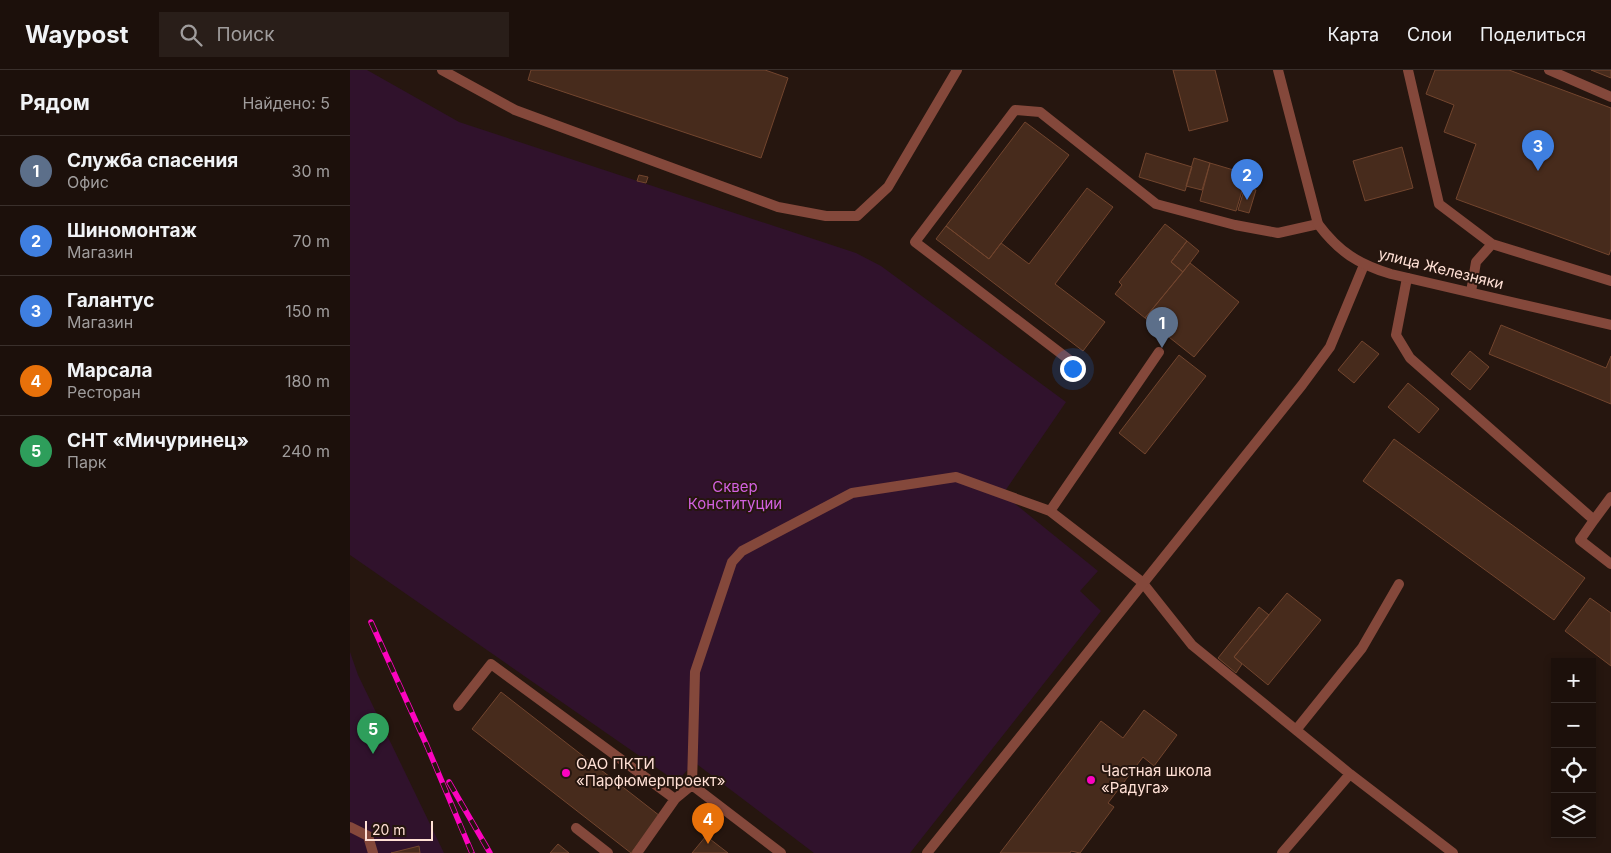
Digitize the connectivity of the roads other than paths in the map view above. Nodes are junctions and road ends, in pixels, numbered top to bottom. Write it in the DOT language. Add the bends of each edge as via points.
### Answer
graph roads {
  1 [pos="442,70"];
  2 [pos="957,70"];
  3 [pos="1278,70"];
  4 [pos="1408,70"];
  5 [pos="1549,70"];
  6 [pos="1611,97"];
  7 [pos="1318,224"];
  8 [pos="1492,244"];
  9 [pos="1364,266"];
  10 [pos="1407,278"];
  11 [pos="1611,281"];
  12 [pos="1470,292"];
  13 [pos="1611,325"];
  14 [pos="1160,352"];
  15 [pos="1076,365"];
  16 [pos="1611,498"];
  17 [pos="1050,510"];
  18 [pos="1594,520"];
  19 [pos="1611,564"];
  20 [pos="1142,582"];
  21 [pos="1399,584"];
  22 [pos="458,706"];
  23 [pos="1296,730"];
  24 [pos="1350,774"];
  25 [pos="692,785"];
  26 [pos="675,799"];
  27 [pos="350,827"];
  28 [pos="576,828"];
  29 [pos="373,853"];
  30 [pos="608,853"];
  31 [pos="637,853"];
  32 [pos="781,853"];
  33 [pos="927,853"];
  34 [pos="1282,853"];
  35 [pos="1453,853"];
  1 -- 2 [label="street" via="515,110 778,207 826,216 856,216 888,187"];
  3 -- 7 [label="street, улица Железняки"];
  4 -- 8 [label="street" via="1439,204"];
  5 -- 6 [label="street"];
  7 -- 9 [label="street, улица Железняки" via="1331,242"];
  7 -- 15 [label="street" via="1278,233 1156,204 1040,112 1015,110 915,242"];
  8 -- 11 [label="street"];
  8 -- 12 [label="street" via="1476,262"];
  9 -- 10 [label="street, улица Железняки"];
  9 -- 20 [label="street" via="1330,347"];
  10 -- 12 [label="street, улица Железняки"];
  10 -- 18 [label="street" via="1396,335 1410,358"];
  12 -- 13 [label="street, улица Железняки"];
  14 -- 17 [label="street"];
  16 -- 18 [label="street"];
  17 -- 20 [label="street"];
  17 -- 25 [label="street" via="956,477 852,493 742,551 732,562 695,672"];
  18 -- 19 [label="street" via="1580,540"];
  20 -- 23 [label="street" via="1192,645"];
  20 -- 33 [label="street"];
  21 -- 23 [label="street" via="1362,648"];
  22 -- 26 [label="street" via="490,664"];
  23 -- 24 [label="street"];
  24 -- 34 [label="street"];
  24 -- 35 [label="street"];
  25 -- 26 [label="street"];
  25 -- 32 [label="street"];
  26 -- 31 [label="street"];
  27 -- 29 [label="street" via="368,836"];
  28 -- 30 [label="street"];
}
